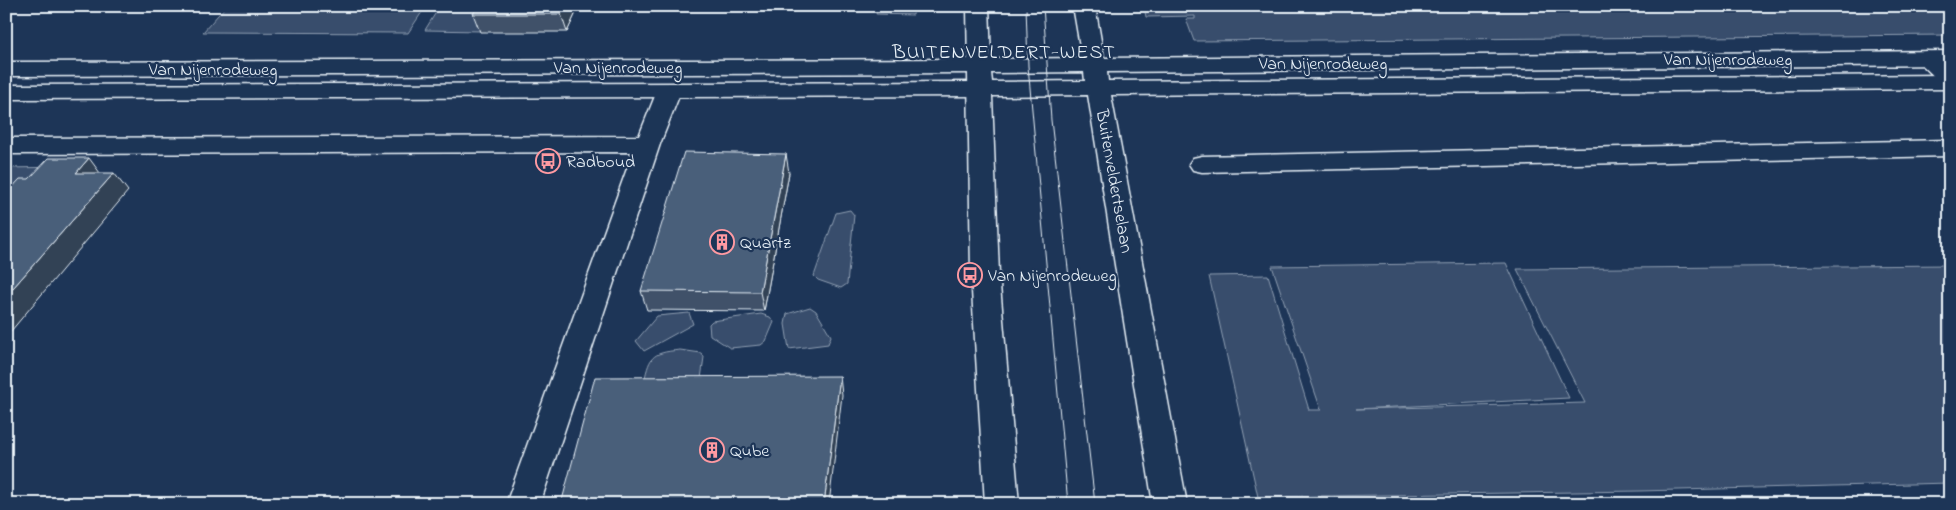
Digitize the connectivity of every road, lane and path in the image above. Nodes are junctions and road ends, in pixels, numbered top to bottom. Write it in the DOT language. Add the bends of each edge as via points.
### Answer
graph roads {
  1 [pos="978,6"];
  2 [pos="1084,6"];
  3 [pos="1926,58"];
  4 [pos="1950,58"];
  5 [pos="6,69"];
  6 [pos="1097,77"];
  7 [pos="980,78"];
  8 [pos="1950,80"];
  9 [pos="669,91"];
  10 [pos="6,92"];
  11 [pos="648,144"];
  12 [pos="6,146"];
  13 [pos="1950,148"];
  14 [pos="1202,164"];
  15 [pos="523,504"];
  16 [pos="1002,504"];
  17 [pos="1170,504"];
  1 -- 7 [label="street"];
  2 -- 6 [label="street, Buitenveldertselaan"];
  3 -- 4 [label="street, Van Nijenrodeweg"];
  3 -- 6 [label="street, Van Nijenrodeweg"];
  3 -- 8 [label="street"];
  5 -- 7 [label="street, Van Nijenrodeweg"];
  6 -- 7 [label="street, Van Nijenrodeweg"];
  6 -- 8 [label="street, Van Nijenrodeweg"];
  6 -- 17 [label="street, Buitenveldertselaan"];
  7 -- 9 [label="street, Van Nijenrodeweg"];
  7 -- 16 [label="street" via="985,274"];
  9 -- 10 [label="street, Van Nijenrodeweg"];
  9 -- 11 [label="street"];
  11 -- 12 [label="street"];
  11 -- 15 [label="street"];
  13 -- 14 [label="street"];
}
